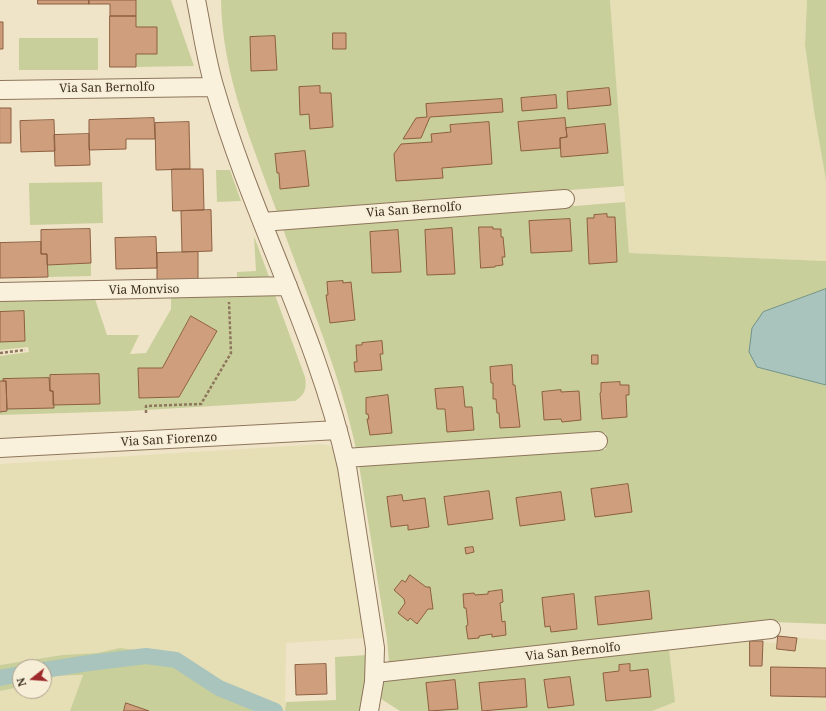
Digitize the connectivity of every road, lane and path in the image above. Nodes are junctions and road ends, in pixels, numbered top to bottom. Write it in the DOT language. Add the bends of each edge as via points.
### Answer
graph roads {
  1 [pos="196,0"];
  2 [pos="214,87"];
  3 [pos="0,90"];
  4 [pos="565,199"];
  5 [pos="262,222"];
  6 [pos="288,286"];
  7 [pos="229,288"];
  8 [pos="0,292"];
  9 [pos="25,350"];
  10 [pos="0,353"];
  11 [pos="146,413"];
  12 [pos="338,430"];
  13 [pos="598,442"];
  14 [pos="0,448"];
  15 [pos="345,458"];
  16 [pos="771,629"];
  17 [pos="375,673"];
  18 [pos="370,711"];
  1 -- 2 [label="street"];
  2 -- 3 [label="street, Via San Bernolfo"];
  2 -- 5 [label="street"];
  4 -- 5 [label="street, Via San Bernolfo"];
  5 -- 6 [label="street"];
  6 -- 7 [label="street, Via Monviso"];
  6 -- 12 [label="street"];
  7 -- 8 [label="street, Via Monviso"];
  7 -- 11 [label="path" via="230,353 201,404 146,406"];
  9 -- 10 [label="path"];
  12 -- 14 [label="street, Via San Fiorenzo"];
  12 -- 15 [label="street"];
  13 -- 15 [label="street"];
  15 -- 17 [label="street" via="374,639"];
  16 -- 17 [label="street, Via San Bernolfo"];
  17 -- 18 [label="street"];
}
